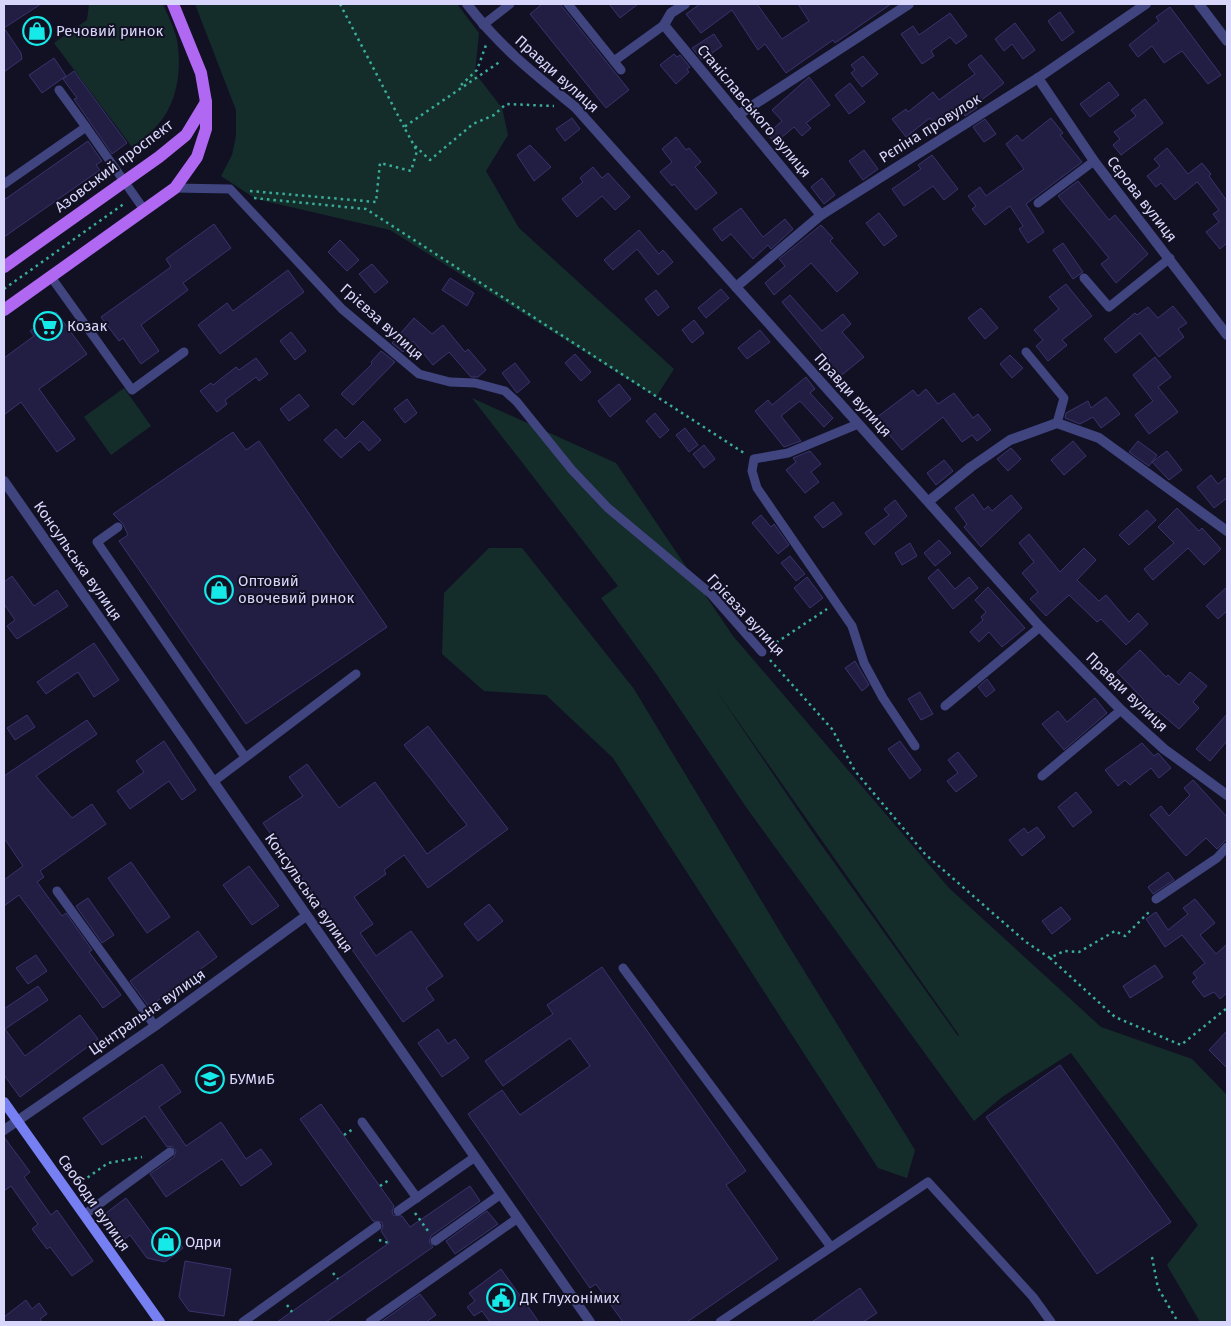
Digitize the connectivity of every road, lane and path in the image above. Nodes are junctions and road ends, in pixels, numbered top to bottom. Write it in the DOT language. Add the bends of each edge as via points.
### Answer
graph roads {
  1 [pos="173,4"];
  2 [pos="340,4"];
  3 [pos="467,4"];
  4 [pos="510,4"];
  5 [pos="568,4"];
  6 [pos="685,4"];
  7 [pos="909,4"];
  8 [pos="1146,4"];
  9 [pos="1199,4"];
  10 [pos="483,24"];
  11 [pos="664,25"];
  12 [pos="490,34"];
  13 [pos="1227,41"];
  14 [pos="511,54"];
  15 [pos="614,61"];
  16 [pos="621,70"];
  17 [pos="1038,78"];
  18 [pos="59,90"];
  19 [pos="454,92"];
  20 [pos="206,102"];
  21 [pos="575,107"];
  22 [pos="738,115"];
  23 [pos="86,127"];
  24 [pos="404,127"];
  25 [pos="414,145"];
  26 [pos="1094,161"];
  27 [pos="124,182"];
  28 [pos="4,184"];
  29 [pos="175,188"];
  30 [pos="230,189"];
  31 [pos="255,192"];
  32 [pos="134,196"];
  33 [pos="1038,203"];
  34 [pos="145,210"];
  35 [pos="821,215"];
  36 [pos="1170,258"];
  37 [pos="4,267"];
  38 [pos="51,277"];
  39 [pos="1084,278"];
  40 [pos="736,287"];
  41 [pos="4,289"];
  42 [pos="4,310"];
  43 [pos="1227,335"];
  44 [pos="184,352"];
  45 [pos="1026,352"];
  46 [pos="1057,423"];
  47 [pos="858,424"];
  48 [pos="754,459"];
  49 [pos="4,481"];
  50 [pos="929,501"];
  51 [pos="118,527"];
  52 [pos="1227,531"];
  53 [pos="838,603"];
  54 [pos="1040,627"];
  55 [pos="762,652"];
  56 [pos="356,674"];
  57 [pos="945,706"];
  58 [pos="1121,710"];
  59 [pos="915,746"];
  60 [pos="245,757"];
  61 [pos="1042,776"];
  62 [pos="213,782"];
  63 [pos="1227,795"];
  64 [pos="1227,847"];
  65 [pos="57,891"];
  66 [pos="1156,899"];
  67 [pos="306,916"];
  68 [pos="1050,958"];
  69 [pos="623,968"];
  70 [pos="1227,1008"];
  71 [pos="154,1026"];
  72 [pos="4,1102"];
  73 [pos="17,1121"];
  74 [pos="362,1122"];
  75 [pos="4,1130"];
  76 [pos="170,1152"];
  77 [pos="143,1157"];
  78 [pos="475,1157"];
  79 [pos="67,1192"];
  80 [pos="501,1194"];
  81 [pos="417,1198"];
  82 [pos="398,1212"];
  83 [pos="84,1215"];
  84 [pos="518,1218"];
  85 [pos="377,1226"];
  86 [pos="435,1241"];
  87 [pos="831,1247"];
  88 [pos="1152,1257"];
  89 [pos="160,1322"];
  90 [pos="242,1322"];
  91 [pos="370,1322"];
  92 [pos="590,1322"];
  93 [pos="720,1322"];
  94 [pos="1051,1322"];
  95 [pos="1178,1322"];
  1 -- 20 [label="main road" via="201,73"];
  2 -- 24 [label="path"];
  3 -- 10 [label="street, Правди вулиця"];
  4 -- 10 [label="lane"];
  5 -- 15 [label="lane"];
  6 -- 11 [label="street" via="671,13"];
  7 -- 22 [label="street"];
  8 -- 17 [label="street, Рєпіна провулок"];
  9 -- 13 [label="street"];
  10 -- 12 [label="street, Правди вулиця"];
  11 -- 15 [label="lane"];
  11 -- 22 [label="street, Станіславського вулиця"];
  12 -- 14 [label="street, Правди вулиця"];
  12 -- 19 [label="path" via="477,70"];
  14 -- 19 [label="path"];
  14 -- 21 [label="street, Правди вулиця"];
  15 -- 16 [label="lane"];
  17 -- 26 [label="street, Сєрова вулиця"];
  17 -- 35 [label="street, Рєпіна провулок"];
  18 -- 23 [label="lane"];
  19 -- 24 [label="path"];
  20 -- 27 [label="main road, Азовський проспект" via="186,135"];
  20 -- 29 [label="main road" via="206,129 197,157"];
  21 -- 25 [label="path" via="506,104 494,115 473,124 430,160"];
  21 -- 40 [label="street, Правди вулиця"];
  22 -- 35 [label="street, Станіславського вулиця"];
  23 -- 27 [label="lane"];
  23 -- 28 [label="lane"];
  24 -- 25 [label="path"];
  25 -- 31 [label="path" via="417,151 411,171 380,162 376,202"];
  26 -- 33 [label="lane"];
  26 -- 36 [label="street, Сєрова вулиця"];
  27 -- 32 [label="lane"];
  27 -- 37 [label="main road, Азовський проспект"];
  29 -- 30 [label="lane"];
  29 -- 34 [label="main road"];
  30 -- 48 [label="path" via="256,198 366,209"];
  30 -- 55 [label="lane, Грієвза вулиця" via="342,309 419,374 505,391 518,402 572,470 608,508 711,594"];
  32 -- 34 [label="lane"];
  32 -- 41 [label="path"];
  34 -- 38 [label="main road"];
  35 -- 40 [label="street, Рєпіна провулок"];
  36 -- 39 [label="lane" via="1109,307"];
  36 -- 43 [label="street, Сєрова вулиця"];
  38 -- 42 [label="main road"];
  38 -- 44 [label="lane" via="132,390"];
  40 -- 47 [label="street, Правди вулиця"];
  45 -- 46 [label="lane" via="1064,398"];
  46 -- 50 [label="street" via="1010,440"];
  46 -- 52 [label="street" via="1099,438"];
  47 -- 48 [label="lane" via="788,453"];
  47 -- 50 [label="street, Правди вулиця"];
  48 -- 53 [label="lane" via="752,470 758,488"];
  49 -- 62 [label="street, Консульська вулиця"];
  50 -- 54 [label="street, Правди вулиця"];
  51 -- 60 [label="lane" via="97,542"];
  53 -- 55 [label="path"];
  53 -- 59 [label="lane" via="852,626 864,663"];
  54 -- 57 [label="lane"];
  54 -- 58 [label="street, Правди вулиця"];
  55 -- 68 [label="path, Грієвза вулиця" via="832,729 855,771 925,854 1026,942"];
  56 -- 60 [label="lane"];
  58 -- 61 [label="lane"];
  58 -- 63 [label="street, Правди вулиця" via="1164,748"];
  60 -- 62 [label="lane"];
  62 -- 67 [label="street, Консульська вулиця"];
  64 -- 66 [label="lane" via="1217,858"];
  65 -- 71 [label="lane"];
  66 -- 68 [label="path" via="1150,912 1125,936 1115,931 1079,952 1064,951"];
  67 -- 71 [label="street, Центральна вулиця"];
  67 -- 78 [label="street, Консульська вулиця"];
  68 -- 70 [label="path, Грієвза вулиця" via="1115,1017 1181,1044"];
  69 -- 87 [label="lane"];
  71 -- 73 [label="street, Центральна вулиця"];
  72 -- 73 [label="main road, Свободи вулиця"];
  73 -- 75 [label="street, Центральна вулиця"];
  73 -- 79 [label="main road, Свободи вулиця"];
  74 -- 81 [label="lane"];
  76 -- 83 [label="lane"];
  77 -- 79 [label="path" via="108,1164"];
  78 -- 80 [label="street, Консульська вулиця"];
  78 -- 81 [label="lane"];
  79 -- 83 [label="main road, Свободи вулиця"];
  80 -- 84 [label="street, Консульська вулиця"];
  80 -- 86 [label="lane"];
  81 -- 82 [label="lane"];
  83 -- 89 [label="main road, Свободи вулиця"];
  84 -- 91 [label="lane"];
  84 -- 92 [label="street, Консульська вулиця"];
  85 -- 90 [label="lane"];
  87 -- 93 [label="lane"];
  87 -- 94 [label="lane" via="928,1182 1033,1297"];
  88 -- 95 [label="path" via="1158,1288"];
}
